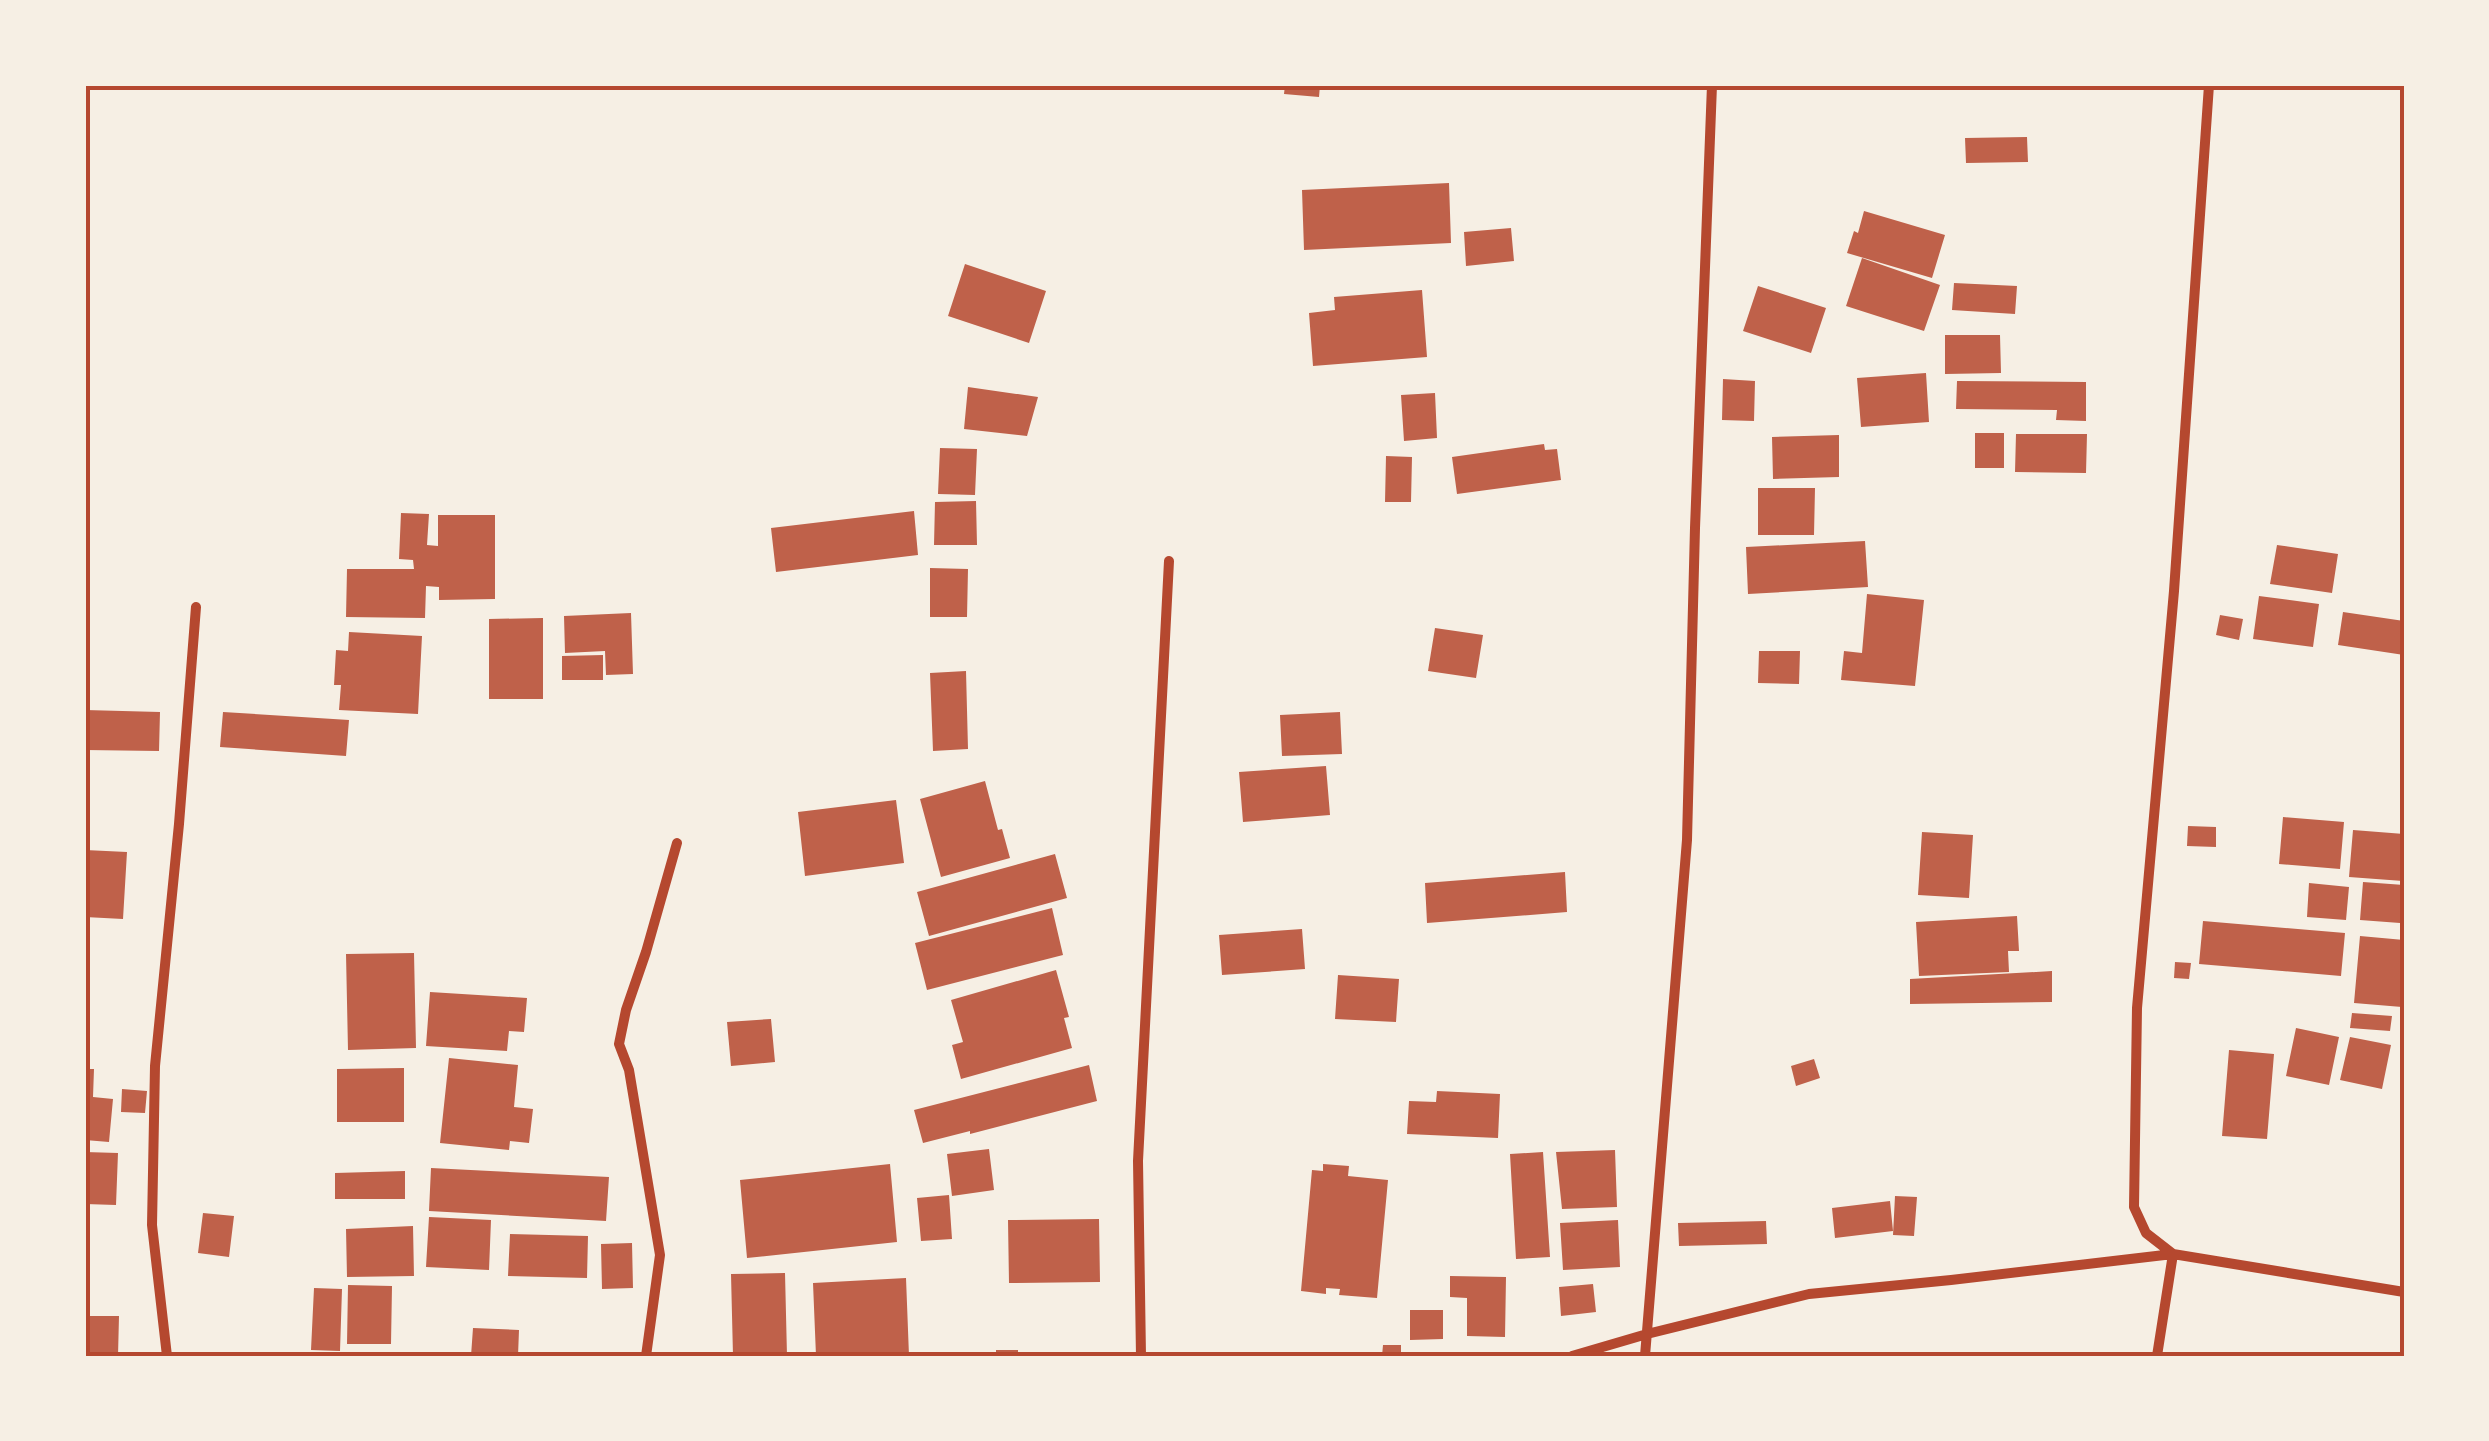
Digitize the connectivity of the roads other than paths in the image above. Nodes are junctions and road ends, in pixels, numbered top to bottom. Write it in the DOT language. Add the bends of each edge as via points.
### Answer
graph roads {
  1 [pos="1712,85"];
  2 [pos="2209,85"];
  3 [pos="1169,562"];
  4 [pos="196,607"];
  5 [pos="677,843"];
  6 [pos="2173,1254"];
  7 [pos="2404,1292"];
  8 [pos="1648,1334"];
  9 [pos="167,1356"];
  10 [pos="646,1356"];
  11 [pos="1142,1356"];
  12 [pos="1572,1356"];
  13 [pos="1645,1356"];
  14 [pos="2157,1356"];
  1 -- 8 [label="street" via="1686,840"];
  2 -- 6 [label="street" via="2137,1008 2134,1206 2146,1234"];
  3 -- 11 [label="street" via="1138,1162"];
  4 -- 9 [label="street" via="155,1066 152,1225"];
  5 -- 10 [label="street" via="618,1044 629,1070 660,1255"];
  6 -- 7 [label="street"];
  6 -- 8 [label="street" via="1809,1294"];
  6 -- 14 [label="street"];
  8 -- 12 [label="street"];
  8 -- 13 [label="street"];
}
